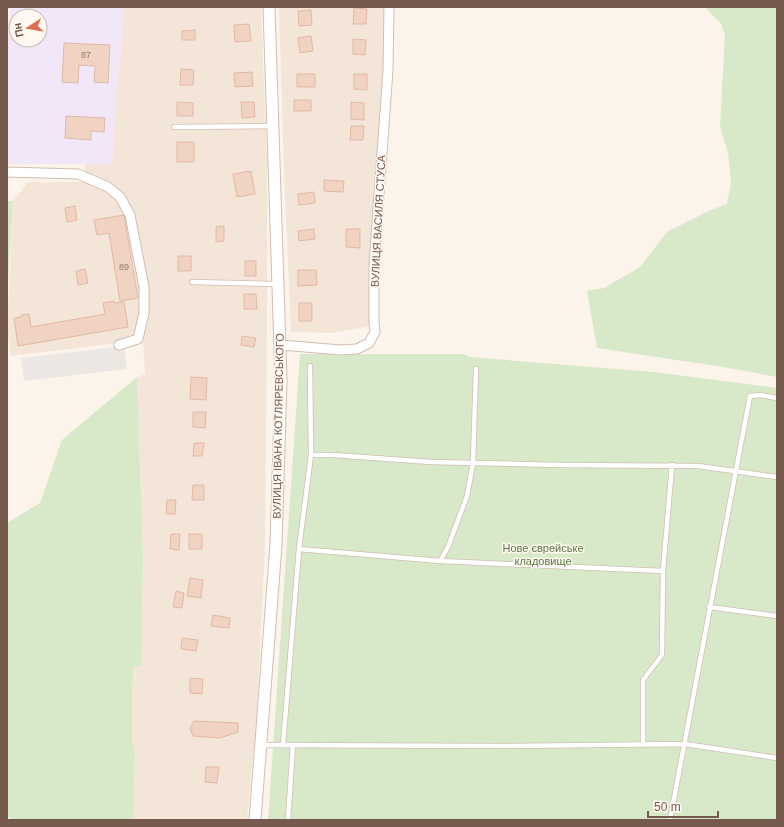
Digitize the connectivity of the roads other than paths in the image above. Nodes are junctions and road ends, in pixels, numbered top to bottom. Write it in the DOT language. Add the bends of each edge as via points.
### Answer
graph roads {
  1 [pos="269,7"];
  2 [pos="389,7"];
  3 [pos="274,126"];
  4 [pos="174,127"];
  5 [pos="7,172"];
  6 [pos="192,282"];
  7 [pos="279,284"];
  8 [pos="119,344"];
  9 [pos="281,345"];
  10 [pos="310,366"];
  11 [pos="476,369"];
  12 [pos="777,398"];
  13 [pos="311,455"];
  14 [pos="473,463"];
  15 [pos="672,465"];
  16 [pos="735,472"];
  17 [pos="777,477"];
  18 [pos="299,549"];
  19 [pos="440,561"];
  20 [pos="663,572"];
  21 [pos="709,607"];
  22 [pos="777,616"];
  23 [pos="643,744"];
  24 [pos="685,744"];
  25 [pos="260,745"];
  26 [pos="283,745"];
  27 [pos="293,745"];
  28 [pos="777,758"];
  29 [pos="254,820"];
  30 [pos="288,820"];
  31 [pos="670,820"];
  1 -- 3 [label="street, ВУЛИЦЯ ІВАНА КОТЛЯРЕВСЬКОГО"];
  2 -- 9 [label="street, ВУЛИЦЯ ВАСИЛЯ СТУСА" via="388,70 374,264 375,332 369,343 356,349"];
  3 -- 4 [label="lane"];
  3 -- 7 [label="street, ВУЛИЦЯ ІВАНА КОТЛЯРЕВСЬКОГО"];
  5 -- 8 [label="street" via="78,174 108,187 120,197 130,215 144,286 144,313 138,339"];
  6 -- 7 [label="lane"];
  7 -- 9 [label="street, ВУЛИЦЯ ІВАНА КОТЛЯРЕВСЬКОГО"];
  9 -- 25 [label="street, ВУЛИЦЯ ІВАНА КОТЛЯРЕВСЬКОГО" via="276,545"];
  10 -- 13 [label="lane"];
  11 -- 14 [label="lane"];
  12 -- 16 [label="lane" via="750,396"];
  13 -- 14 [label="lane"];
  13 -- 18 [label="lane"];
  14 -- 15 [label="lane" via="560,466"];
  14 -- 19 [label="lane" via="467,496 448,547"];
  15 -- 16 [label="lane"];
  15 -- 20 [label="lane"];
  16 -- 17 [label="lane"];
  16 -- 21 [label="lane"];
  18 -- 19 [label="lane"];
  18 -- 26 [label="lane"];
  19 -- 20 [label="lane"];
  20 -- 23 [label="lane" via="662,655 643,680"];
  21 -- 22 [label="lane"];
  21 -- 24 [label="lane"];
  23 -- 24 [label="lane"];
  23 -- 27 [label="lane"];
  24 -- 28 [label="lane"];
  24 -- 31 [label="lane"];
  25 -- 26 [label="lane"];
  25 -- 29 [label="street, ВУЛИЦЯ ІВАНА КОТЛЯРЕВСЬКОГО"];
  26 -- 27 [label="lane"];
  27 -- 30 [label="lane"];
}
